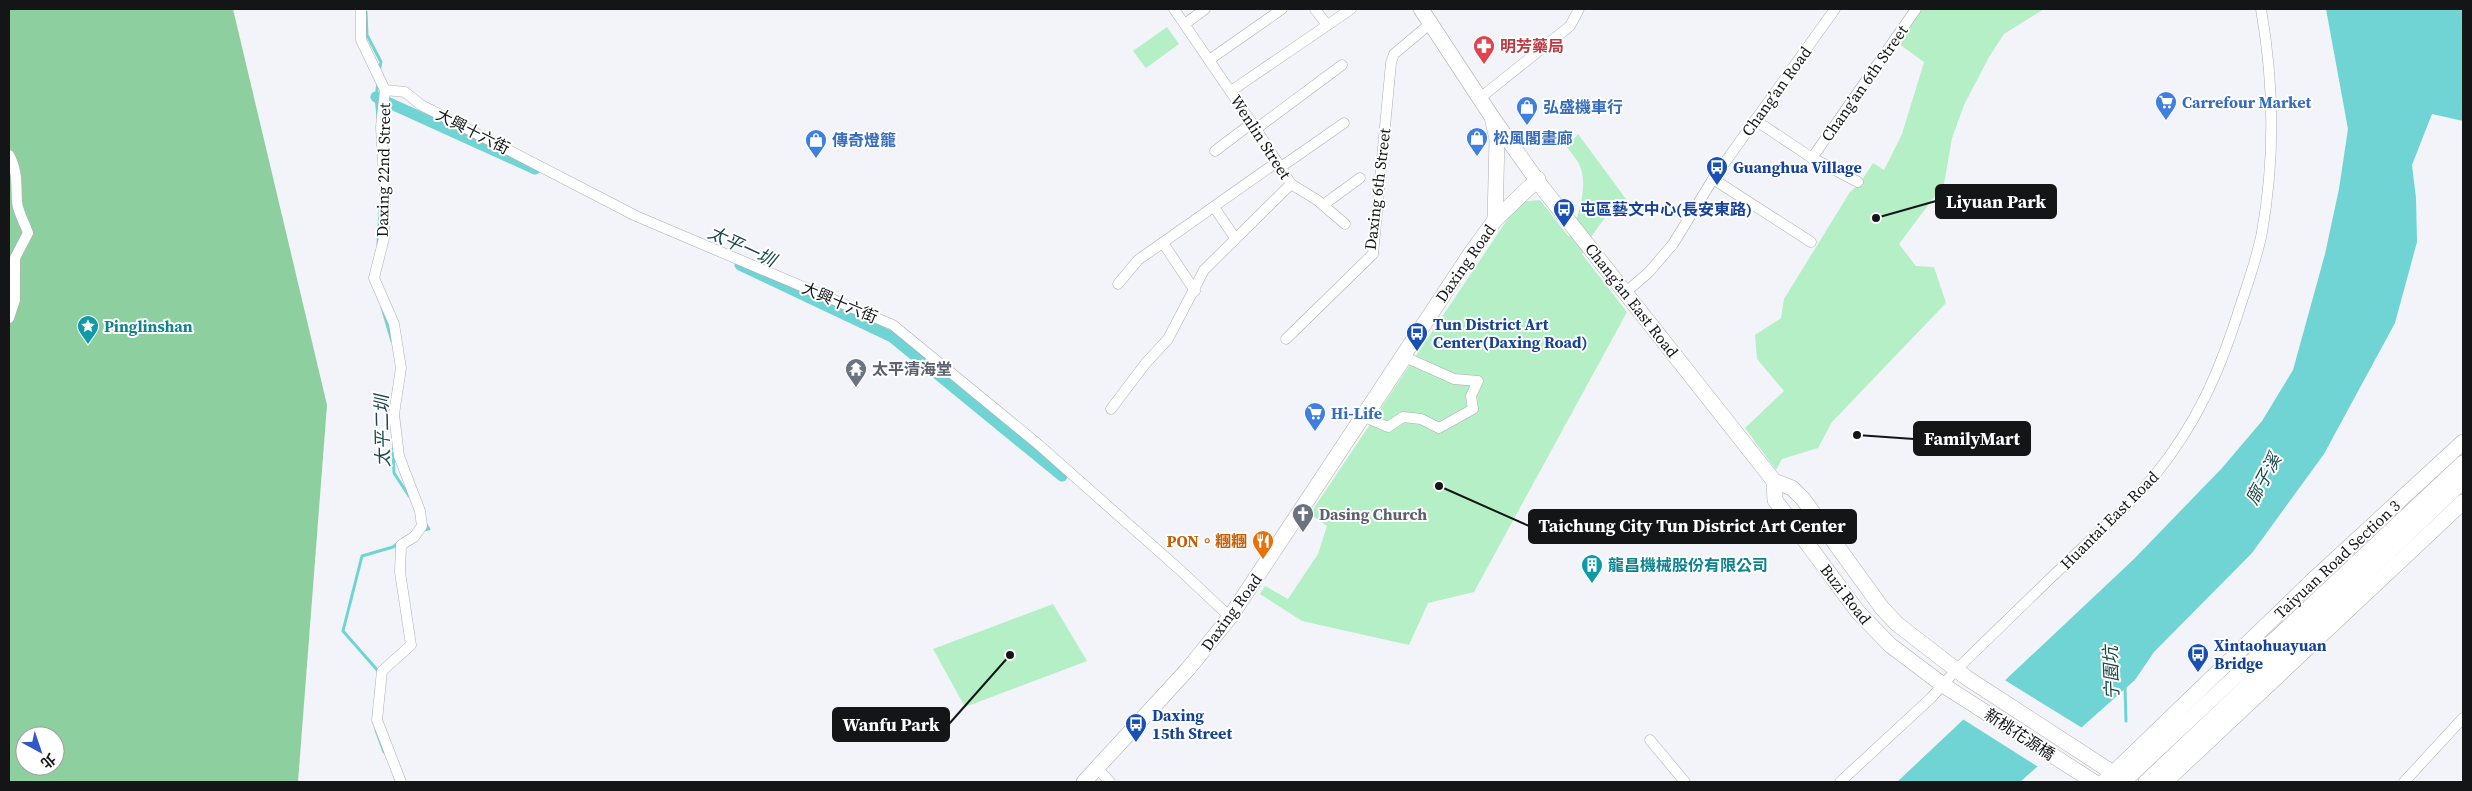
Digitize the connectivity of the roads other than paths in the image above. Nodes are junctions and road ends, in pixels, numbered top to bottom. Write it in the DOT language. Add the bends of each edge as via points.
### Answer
graph roads {
  1 [pos="361,9"];
  2 [pos="1174,9"];
  3 [pos="1205,9"];
  4 [pos="1282,9"];
  5 [pos="1315,9"];
  6 [pos="1351,9"];
  7 [pos="1421,9"];
  8 [pos="1579,9"];
  9 [pos="1835,9"];
  10 [pos="1916,9"];
  11 [pos="2261,9"];
  12 [pos="1431,23"];
  13 [pos="1185,24"];
  14 [pos="1327,25"];
  15 [pos="1209,60"];
  16 [pos="1342,65"];
  17 [pos="384,90"];
  18 [pos="1231,91"];
  19 [pos="1480,98"];
  20 [pos="1492,117"];
  21 [pos="1755,120"];
  22 [pos="1344,123"];
  23 [pos="1254,126"];
  24 [pos="1215,151"];
  25 [pos="9,155"];
  26 [pos="1812,158"];
  27 [pos="1279,165"];
  28 [pos="1360,178"];
  29 [pos="1538,179"];
  30 [pos="1714,179"];
  31 [pos="1858,182"];
  32 [pos="1291,184"];
  33 [pos="1323,205"];
  34 [pos="1214,207"];
  35 [pos="1495,220"];
  36 [pos="1345,224"];
  37 [pos="1235,238"];
  38 [pos="1811,242"];
  39 [pos="1163,243"];
  40 [pos="1118,284"];
  41 [pos="1195,291"];
  42 [pos="1626,292"];
  43 [pos="9,318"];
  44 [pos="1286,339"];
  45 [pos="1111,409"];
  46 [pos="1439,428"];
  47 [pos="2463,442"];
  48 [pos="2463,463"];
  49 [pos="1774,481"];
  50 [pos="2463,481"];
  51 [pos="2463,502"];
  52 [pos="1230,617"];
  53 [pos="1961,674"];
  54 [pos="1948,688"];
  55 [pos="2463,718"];
  56 [pos="1650,740"];
  57 [pos="1097,768"];
  58 [pos="2090,780"];
  59 [pos="2118,780"];
  60 [pos="401,782"];
  61 [pos="1084,782"];
  62 [pos="1110,782"];
  63 [pos="1685,782"];
  64 [pos="1840,782"];
  65 [pos="2146,782"];
  66 [pos="2165,782"];
  67 [pos="2404,782"];
  1 -- 17 [label="street" via="361,40"];
  2 -- 13 [label="street, Wenlin Street"];
  3 -- 13 [label="street"];
  4 -- 15 [label="street"];
  5 -- 14 [label="street"];
  6 -- 14 [label="street"];
  7 -- 12 [label="main road, Daxing Road"];
  8 -- 19 [label="street" via="1570,26"];
  9 -- 21 [label="street, Chang’an Road"];
  10 -- 26 [label="street, Chang’an 6th Street"];
  11 -- 53 [label="street, Huantai East Road" via="2272,117 2270,174 2262,234 2223,362 2183,436 2144,488"];
  12 -- 19 [label="main road, Daxing Road"];
  12 -- 44 [label="street, Daxing 6th Street" via="1394,54 1391,63 1374,254"];
  13 -- 15 [label="street, Wenlin Street"];
  14 -- 18 [label="street"];
  15 -- 18 [label="street, Wenlin Street"];
  16 -- 23 [label="street"];
  17 -- 52 [label="street, 大興十六街" via="405,92 422,105 636,216 893,324 1039,445"];
  17 -- 60 [label="street, Daxing 22nd Street" via="380,127 385,195 384,238 374,278 394,324 401,368 394,414 399,456 420,511 422,526 414,537 401,545 400,572 411,645 382,671 377,720"];
  18 -- 23 [label="street, Wenlin Street"];
  19 -- 20 [label="main road, Daxing Road"];
  20 -- 29 [label="main road, Chang’an East Road"];
  20 -- 35 [label="main road, Daxing Road" via="1497,140"];
  21 -- 26 [label="street, Chang’an 6th Street"];
  21 -- 30 [label="street, Chang’an Road"];
  22 -- 27 [label="street"];
  23 -- 24 [label="street"];
  23 -- 27 [label="street, Wenlin Street"];
  25 -- 43 [label="street" via="18,184 17,204 28,233 15,258 15,300"];
  26 -- 31 [label="street, Chang’an 6th Street"];
  27 -- 32 [label="street, Wenlin Street"];
  27 -- 34 [label="street"];
  28 -- 33 [label="street"];
  29 -- 35 [label="main road"];
  29 -- 42 [label="main road, Chang’an East Road"];
  30 -- 38 [label="street"];
  30 -- 42 [label="street, Chang’an Road" via="1673,244"];
  32 -- 33 [label="street, Wenlin Street"];
  32 -- 37 [label="street"];
  33 -- 36 [label="street, Wenlin Street"];
  34 -- 37 [label="street"];
  34 -- 39 [label="street"];
  35 -- 52 [label="main road, Daxing Road" via="1354,426"];
  37 -- 41 [label="street" via="1204,270"];
  39 -- 40 [label="street" via="1138,260"];
  39 -- 41 [label="street"];
  41 -- 45 [label="street" via="1168,339"];
  42 -- 49 [label="main road, Chang’an East Road"];
  46 -- 46 [label="street" via="1421,419 1403,417 1388,427 1367,418 1407,358 1454,379 1478,381 1471,396 1474,409"];
  47 -- 59 [label="main road, Taiyuan Road Section 3" via="2313,580"];
  48 -- 59 [label="main road, Taiyuan Road Section 3"];
  49 -- 53 [label="main road, Buzi Road" via="1792,488 1804,500 1897,624"];
  49 -- 54 [label="main road, Buzi Road" via="1775,500 1863,618 1901,654"];
  50 -- 65 [label="main road, Taiyuan Road Section 3"];
  51 -- 66 [label="main road"];
  52 -- 57 [label="main road, Daxing Road" via="1188,669"];
  53 -- 54 [label="street, Huantai East Road"];
  53 -- 59 [label="main road, 新桃花源橋" via="2099,762"];
  54 -- 58 [label="main road, 新桃花源橋"];
  54 -- 64 [label="street, Huantai East Road"];
  55 -- 67 [label="street"];
  56 -- 63 [label="street"];
  57 -- 61 [label="main road, Daxing Road"];
  57 -- 62 [label="street"];
}
